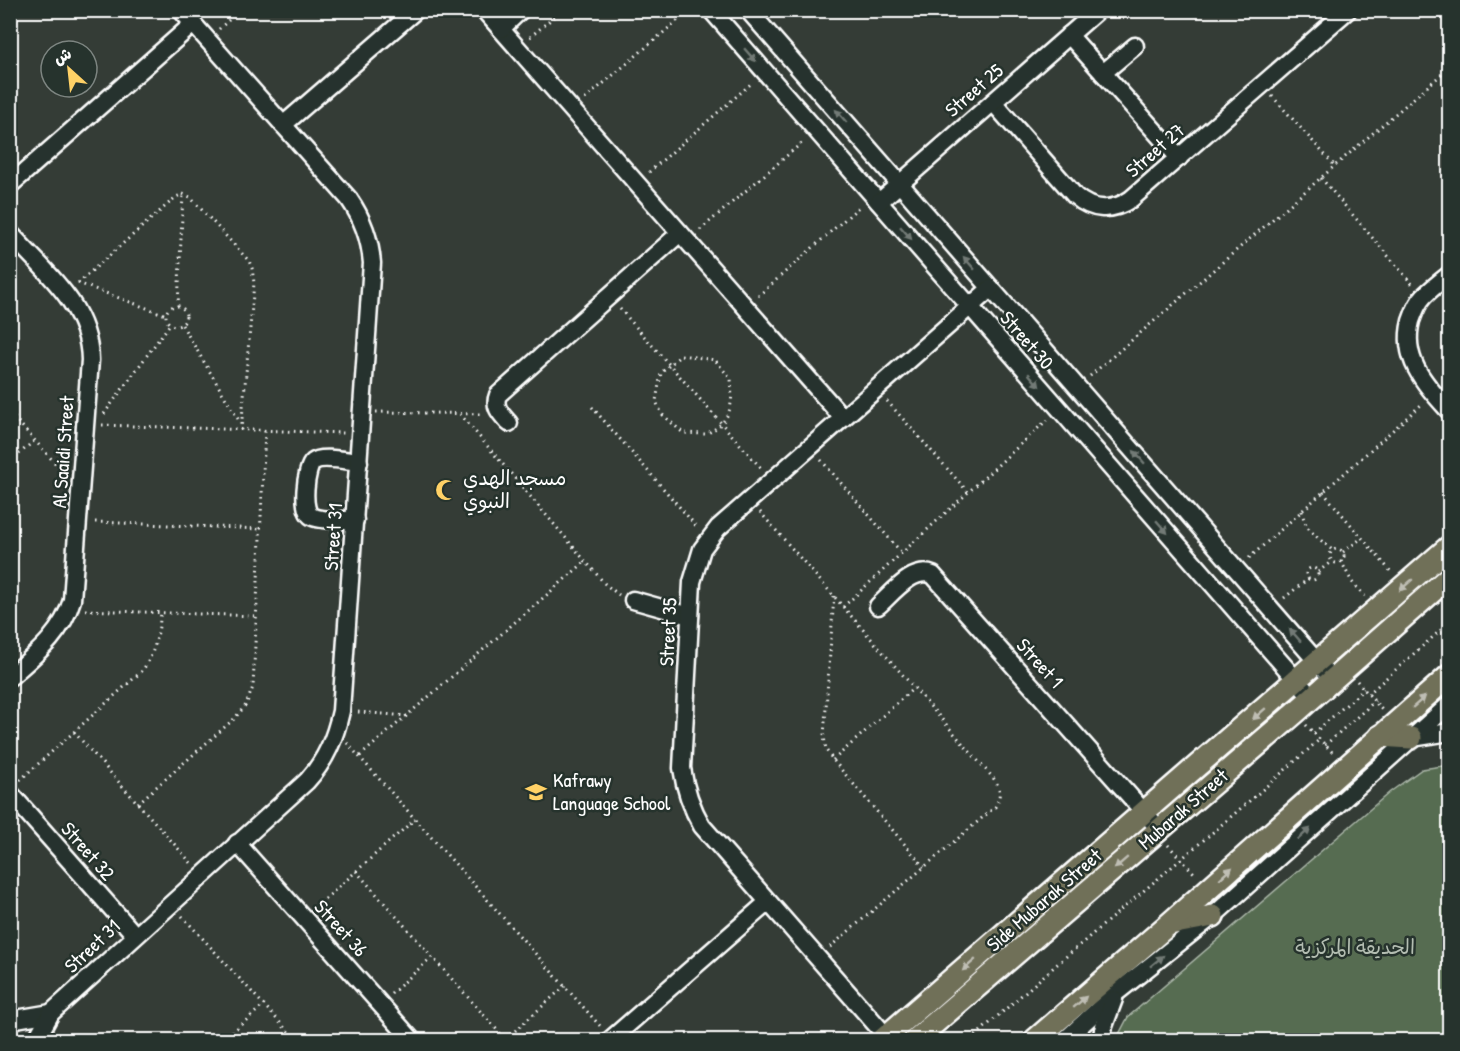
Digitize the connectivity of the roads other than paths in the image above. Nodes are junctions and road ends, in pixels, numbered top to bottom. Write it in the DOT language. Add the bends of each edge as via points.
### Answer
graph roads {
  1 [pos="181,10"];
  2 [pos="416,10"];
  3 [pos="484,10"];
  4 [pos="521,10"];
  5 [pos="711,10"];
  6 [pos="748,10"];
  7 [pos="1098,10"];
  8 [pos="1348,10"];
  9 [pos="193,24"];
  10 [pos="501,29"];
  11 [pos="1069,35"];
  12 [pos="1135,46"];
  13 [pos="1104,73"];
  14 [pos="993,102"];
  15 [pos="283,125"];
  16 [pos="1179,158"];
  17 [pos="900,183"];
  18 [pos="10,185"];
  19 [pos="875,198"];
  20 [pos="10,233"];
  21 [pos="684,237"];
  22 [pos="1449,274"];
  23 [pos="991,288"];
  24 [pos="970,307"];
  25 [pos="1449,412"];
  26 [pos="843,418"];
  27 [pos="505,419"];
  28 [pos="359,462"];
  29 [pos="355,520"];
  30 [pos="1449,546"];
  31 [pos="1449,576"];
  32 [pos="633,600"];
  33 [pos="878,606"];
  34 [pos="690,616"];
  35 [pos="1318,662"];
  36 [pos="1339,674"];
  37 [pos="1449,675"];
  38 [pos="10,677"];
  39 [pos="1297,681"];
  40 [pos="1312,698"];
  41 [pos="1449,704"];
  42 [pos="1387,730"];
  43 [pos="1449,732"];
  44 [pos="1411,738"];
  45 [pos="14,787"];
  46 [pos="1144,813"];
  47 [pos="1158,831"];
  48 [pos="237,843"];
  49 [pos="768,902"];
  50 [pos="1213,916"];
  51 [pos="1169,924"];
  52 [pos="135,935"];
  53 [pos="1116,993"];
  54 [pos="51,1013"];
  55 [pos="10,1020"];
  56 [pos="884,1039"];
  57 [pos="611,1040"];
  58 [pos="36,1041"];
  59 [pos="412,1041"];
  60 [pos="915,1041"];
  61 [pos="1035,1041"];
  62 [pos="1065,1041"];
  63 [pos="1101,1041"];
  1 -- 9 [label="street, Street 31"];
  2 -- 15 [label="street"];
  3 -- 10 [label="street"];
  4 -- 10 [label="street"];
  5 -- 19 [label="street, Street 30, one-way"];
  17 -- 6 [label="street, Street 30, one-way"];
  7 -- 11 [label="street, Street 25"];
  8 -- 16 [label="street, Street 27"];
  9 -- 15 [label="street, Street 31"];
  9 -- 18 [label="street"];
  10 -- 21 [label="street"];
  11 -- 13 [label="street"];
  11 -- 14 [label="street, Street 25"];
  12 -- 13 [label="street"];
  13 -- 16 [label="street"];
  14 -- 16 [label="street, Street 27" via="1074,196 1090,207 1108,209 1124,204"];
  14 -- 17 [label="street, Street 25"];
  15 -- 28 [label="street, Street 31" via="349,199 368,234 372,263"];
  17 -- 19 [label="street, Street 25"];
  23 -- 17 [label="street, Street 30, one-way"];
  19 -- 24 [label="street, Street 30, one-way"];
  20 -- 38 [label="street, Al Saaidi Street" via="72,289 90,347 70,609 51,640"];
  21 -- 26 [label="street"];
  21 -- 27 [label="street" via="609,296 498,395 495,403"];
  22 -- 25 [label="street" via="1423,297 1409,328 1410,352 1418,374"];
  23 -- 24 [label="street, Street 35"];
  35 -- 23 [label="street, Street 30, one-way"];
  24 -- 26 [label="street, Street 35"];
  24 -- 39 [label="street, Street 30, one-way"];
  26 -- 34 [label="street, Street 35" via="708,539 694,570"];
  28 -- 29 [label="street, Street 31"];
  28 -- 29 [label="street" via="323,458 313,462 304,504 313,518"];
  29 -- 48 [label="street, Street 31" via="337,730 328,753 307,781"];
  30 -- 35 [label="main road, Side Mubarak Street, one-way"];
  31 -- 36 [label="main road, Mubarak Street"];
  32 -- 34 [label="street"];
  33 -- 46 [label="street, Street 1" via="913,576 925,572 933,575"];
  34 -- 49 [label="street, Street 35" via="682,761 687,796 702,826"];
  35 -- 36 [label="street, Street 30"];
  35 -- 39 [label="main road, Side Mubarak Street"];
  36 -- 40 [label="main road, Mubarak Street"];
  42 -- 37 [label="main road, one-way"];
  39 -- 40 [label="street, Street 30"];
  39 -- 46 [label="main road, Side Mubarak Street, one-way"];
  40 -- 47 [label="main road, Mubarak Street"];
  41 -- 44 [label="street"];
  42 -- 44 [label="main road"];
  51 -- 42 [label="main road, one-way"];
  43 -- 44 [label="street"];
  50 -- 44 [label="street, one-way"];
  45 -- 52 [label="street, Street 32"];
  46 -- 47 [label="street, Street 1"];
  46 -- 56 [label="main road, Side Mubarak Street, one-way"];
  47 -- 60 [label="main road, Mubarak Street, one-way"];
  48 -- 52 [label="street, Street 31"];
  48 -- 59 [label="street, Street 36"];
  49 -- 56 [label="street, Street 35"];
  49 -- 57 [label="street"];
  50 -- 51 [label="main road"];
  53 -- 50 [label="street, one-way"];
  61 -- 51 [label="main road, one-way"];
  52 -- 54 [label="street, Street 31"];
  53 -- 62 [label="street"];
  53 -- 63 [label="street"];
  54 -- 55 [label="street"];
  54 -- 58 [label="street, Street 31"];
}
